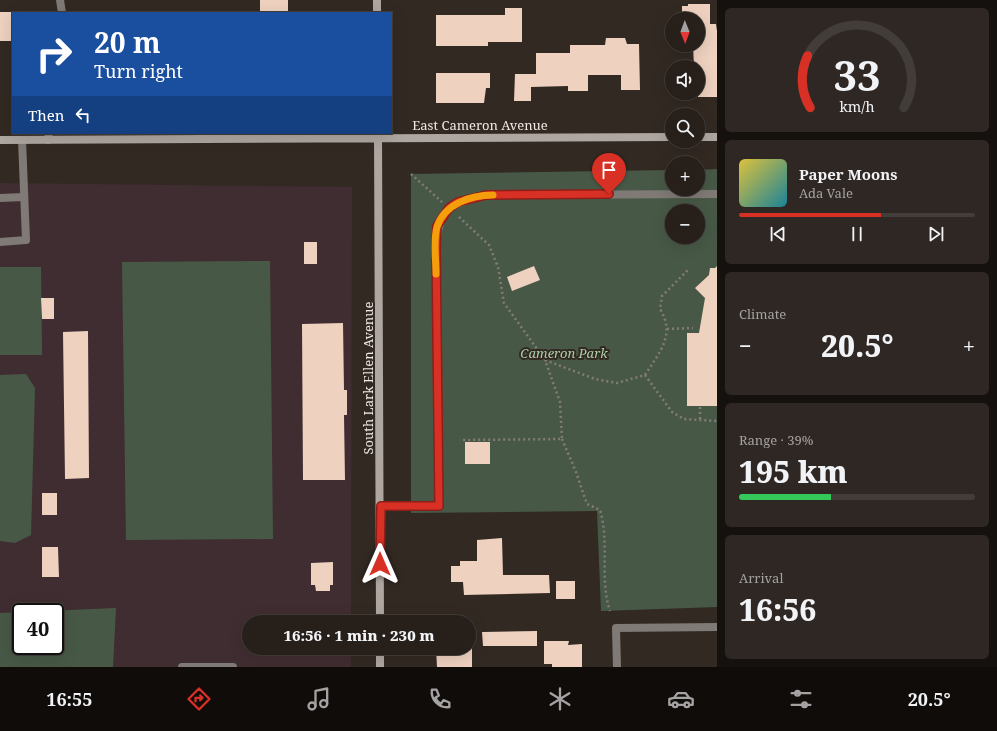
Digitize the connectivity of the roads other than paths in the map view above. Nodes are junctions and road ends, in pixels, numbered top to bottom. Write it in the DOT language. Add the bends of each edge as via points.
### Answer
graph roads {
  1 [pos="60,0"];
  2 [pos="377,0"];
  3 [pos="62,12"];
  4 [pos="377,12"];
  5 [pos="378,135"];
  6 [pos="49,136"];
  7 [pos="665,137"];
  8 [pos="705,137"];
  9 [pos="717,137"];
  10 [pos="0,140"];
  11 [pos="22,140"];
  12 [pos="717,194"];
  13 [pos="24,197"];
  14 [pos="0,198"];
  15 [pos="0,242"];
  16 [pos="381,506"];
  17 [pos="380,615"];
  18 [pos="717,628"];
  19 [pos="380,655"];
  20 [pos="182,667"];
  21 [pos="233,667"];
  22 [pos="380,667"];
  23 [pos="617,667"];
  1 -- 3 [label="street"];
  2 -- 4 [label="main road"];
  5 -- 6 [label="main road, East Cameron Avenue"];
  5 -- 7 [label="main road, East Cameron Avenue"];
  5 -- 16 [label="main road, South Lark Ellen Avenue"];
  6 -- 11 [label="main road, East Cameron Avenue"];
  8 -- 9 [label="main road"];
  10 -- 11 [label="main road, East Cameron Avenue"];
  11 -- 13 [label="street"];
  12 -- 16 [label="street" via="486,195 458,202 449,208 437,226 436,246 439,506"];
  13 -- 14 [label="street"];
  13 -- 15 [label="street" via="26,240"];
  16 -- 17 [label="main road, South Lark Ellen Avenue"];
  18 -- 23 [label="street" via="616,628"];
  19 -- 22 [label="main road"];
  20 -- 21 [label="street"];
}
